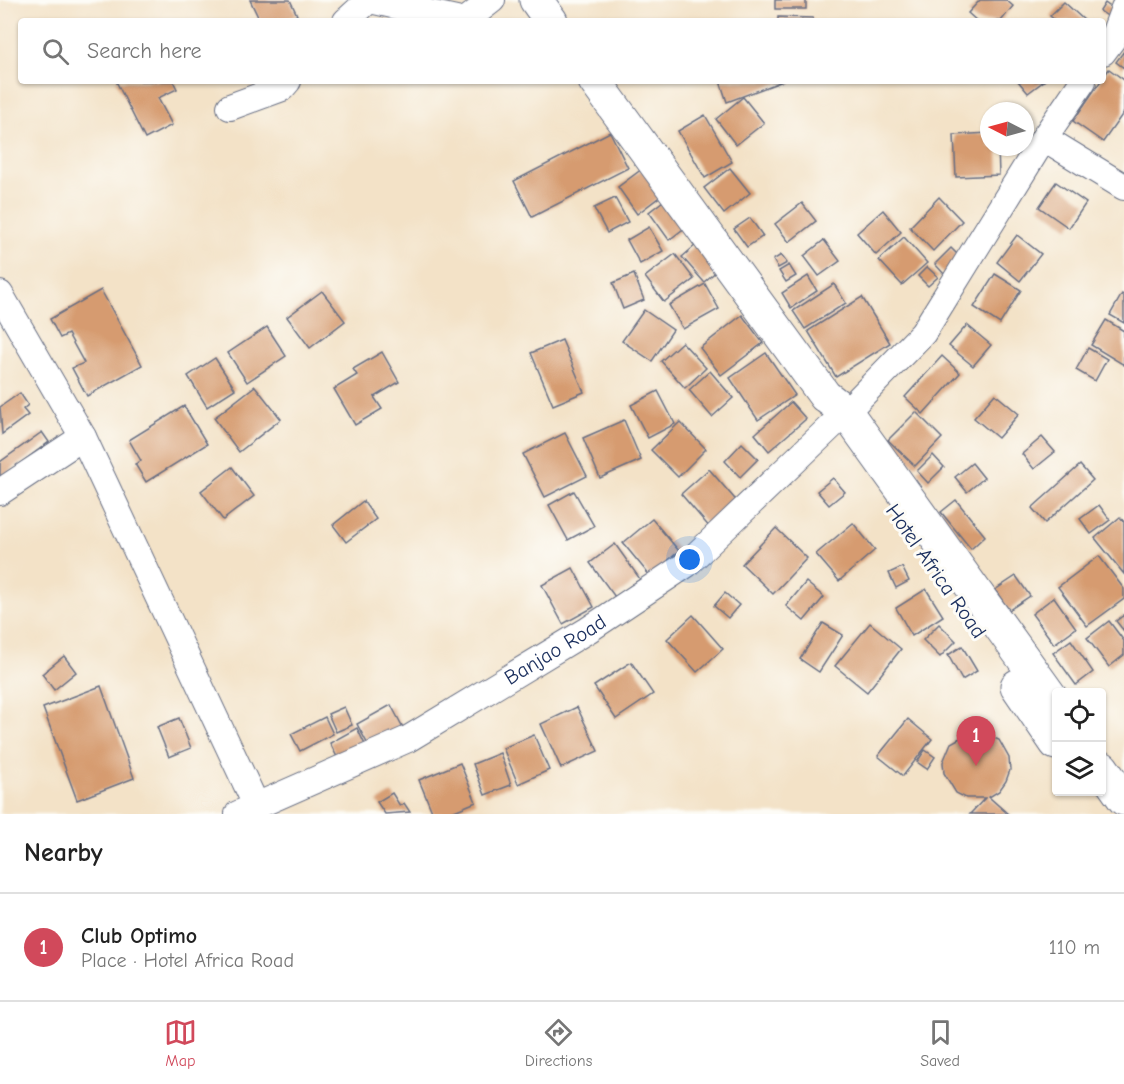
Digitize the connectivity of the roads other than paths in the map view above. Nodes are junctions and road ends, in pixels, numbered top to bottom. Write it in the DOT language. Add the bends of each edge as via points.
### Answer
graph roads {
  1 [pos="370,0"];
  2 [pos="492,0"];
  3 [pos="536,0"];
  4 [pos="1124,8"];
  5 [pos="349,18"];
  6 [pos="451,18"];
  7 [pos="469,18"];
  8 [pos="549,18"];
  9 [pos="1106,48"];
  10 [pos="285,84"];
  11 [pos="597,84"];
  12 [pos="1081,84"];
  13 [pos="230,107"];
  14 [pos="1044,138"];
  15 [pos="1124,188"];
  16 [pos="0,294"];
  17 [pos="834,411"];
  18 [pos="83,437"];
  19 [pos="0,492"];
  20 [pos="1052,699"];
  21 [pos="1055,742"];
  22 [pos="1106,775"];
  23 [pos="1094,796"];
  24 [pos="1124,799"];
  25 [pos="248,811"];
  26 [pos="1107,814"];
  1 -- 5 [label="street"];
  1 -- 6 [label="street"];
  2 -- 7 [label="street"];
  3 -- 8 [label="street"];
  4 -- 9 [label="street"];
  10 -- 13 [label="street"];
  11 -- 17 [label="street, Hotel Africa Road"];
  12 -- 14 [label="street, Banjao Road"];
  14 -- 15 [label="street"];
  14 -- 17 [label="street, Banjao Road" via="922,333"];
  16 -- 18 [label="street"];
  17 -- 20 [label="street, Hotel Africa Road"];
  17 -- 21 [label="street, Hotel Africa Road"];
  17 -- 25 [label="street, Banjao Road" via="687,564 588,630 408,739"];
  18 -- 19 [label="street"];
  18 -- 25 [label="street"];
  22 -- 24 [label="street"];
  23 -- 26 [label="street"];
}
